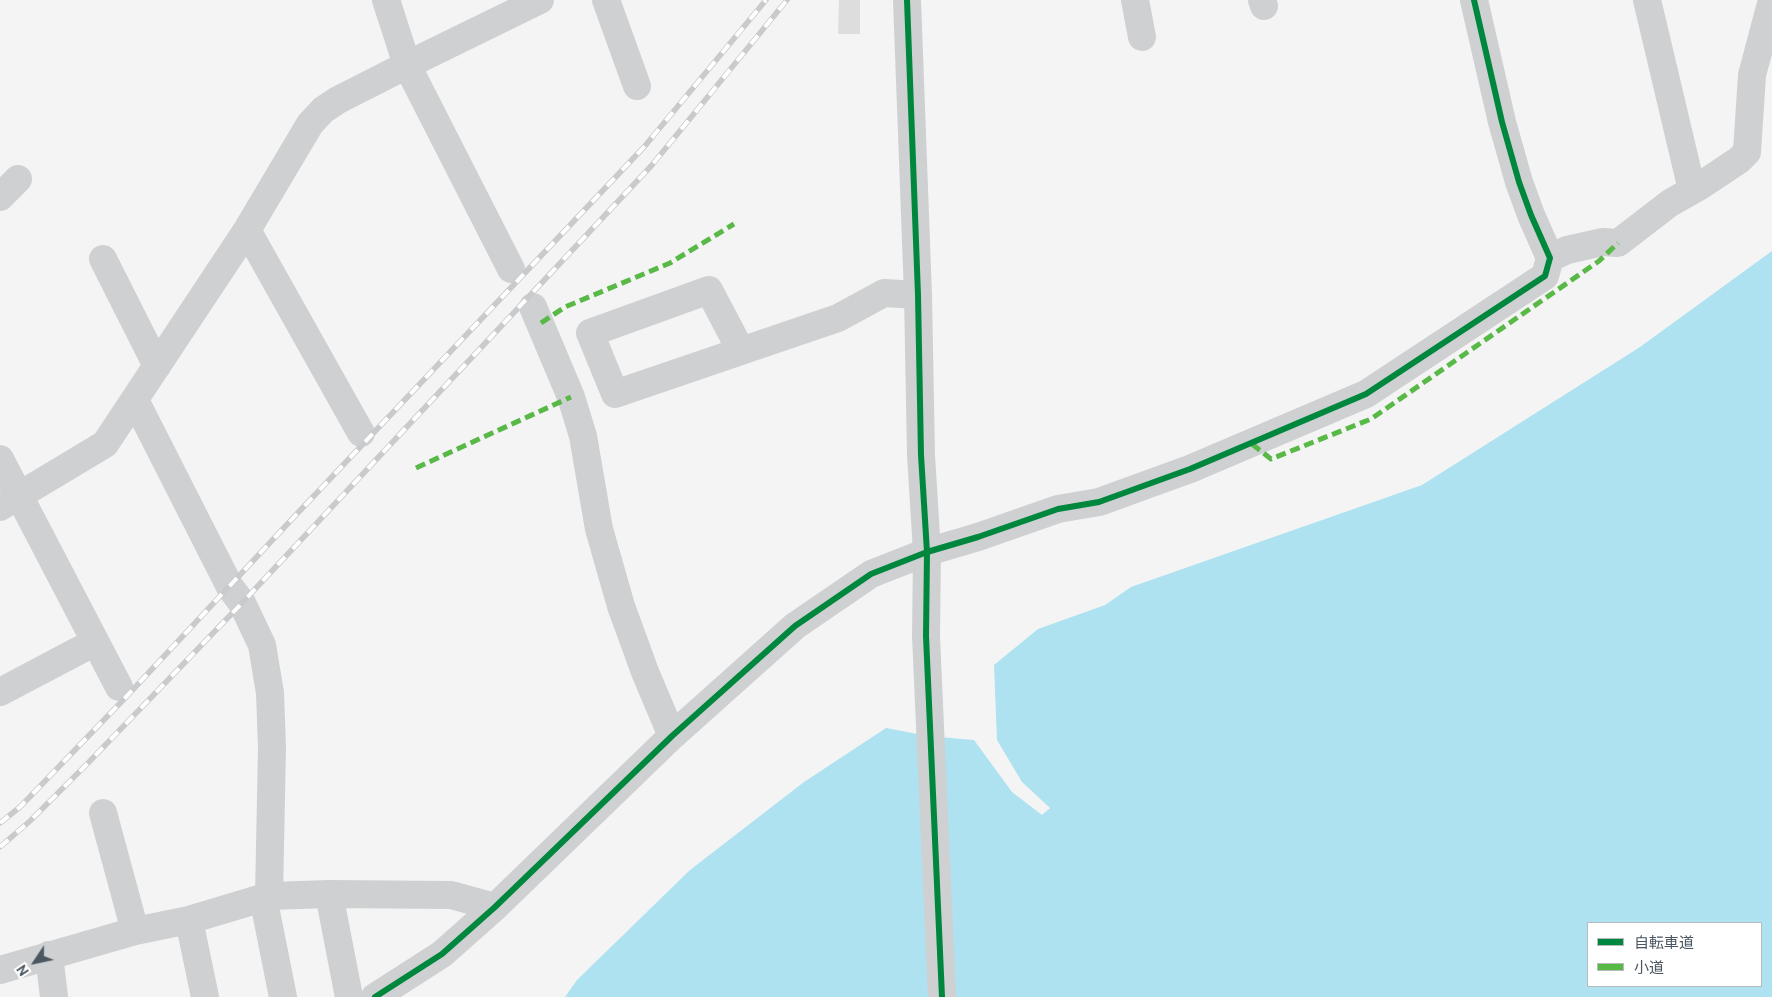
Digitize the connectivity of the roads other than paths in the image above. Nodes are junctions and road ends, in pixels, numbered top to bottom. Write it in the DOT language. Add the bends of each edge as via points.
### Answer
graph roads {
  1 [pos="386,0"];
  2 [pos="540,0"];
  3 [pos="606,0"];
  4 [pos="907,0"];
  5 [pos="1135,0"];
  6 [pos="1474,0"];
  7 [pos="1647,0"];
  8 [pos="1772,0"];
  9 [pos="1142,37"];
  10 [pos="407,65"];
  11 [pos="637,86"];
  12 [pos="1692,190"];
  13 [pos="247,230"];
  14 [pos="1550,258"];
  15 [pos="102,259"];
  16 [pos="510,269"];
  17 [pos="918,295"];
  18 [pos="533,307"];
  19 [pos="741,351"];
  20 [pos="157,366"];
  21 [pos="135,400"];
  22 [pos="361,433"];
  23 [pos="0,459"];
  24 [pos="10,502"];
  25 [pos="927,552"];
  26 [pos="95,642"];
  27 [pos="119,687"];
  28 [pos="0,692"];
  29 [pos="672,736"];
  30 [pos="103,813"];
  31 [pos="329,894"];
  32 [pos="266,897"];
  33 [pos="495,907"];
  34 [pos="189,920"];
  35 [pos="135,931"];
  36 [pos="49,955"];
  37 [pos="0,970"];
  38 [pos="54,997"];
  39 [pos="205,997"];
  40 [pos="284,997"];
  41 [pos="349,997"];
  42 [pos="375,997"];
  43 [pos="942,997"];
  1 -- 10 [label="street"];
  2 -- 10 [label="street"];
  3 -- 11 [label="street"];
  4 -- 17 [label="street"];
  5 -- 9 [label="street"];
  6 -- 14 [label="street" via="1517,173"];
  7 -- 12 [label="street"];
  8 -- 12 [label="street" via="1752,75 1746,152 1739,160"];
  10 -- 13 [label="street" via="323,110 310,124"];
  10 -- 16 [label="street"];
  12 -- 14 [label="street" via="1618,243 1603,242 1567,250"];
  13 -- 20 [label="street"];
  13 -- 22 [label="street"];
  14 -- 25 [label="street" via="1546,276 1366,394 1207,462 1098,502 1058,509"];
  15 -- 20 [label="street"];
  17 -- 19 [label="street" via="884,294 838,318"];
  17 -- 25 [label="street" via="921,455"];
  18 -- 29 [label="street" via="571,397 583,436 599,529 621,606"];
  19 -- 19 [label="street" via="709,290 590,333 615,394"];
  20 -- 21 [label="street"];
  21 -- 24 [label="street" via="106,444"];
  21 -- 32 [label="street" via="262,645 270,693 272,747"];
  23 -- 24 [label="street"];
  24 -- 26 [label="street"];
  25 -- 29 [label="street" via="871,574 795,626"];
  25 -- 43 [label="street" via="926,636"];
  26 -- 27 [label="street"];
  26 -- 28 [label="street"];
  29 -- 33 [label="street"];
  30 -- 35 [label="street"];
  31 -- 32 [label="street"];
  31 -- 33 [label="street" via="451,895"];
  31 -- 41 [label="street"];
  32 -- 34 [label="street"];
  32 -- 40 [label="street"];
  33 -- 42 [label="street" via="442,954"];
  34 -- 35 [label="street"];
  34 -- 39 [label="street"];
  35 -- 36 [label="street"];
  36 -- 37 [label="street"];
  36 -- 38 [label="street"];
}
